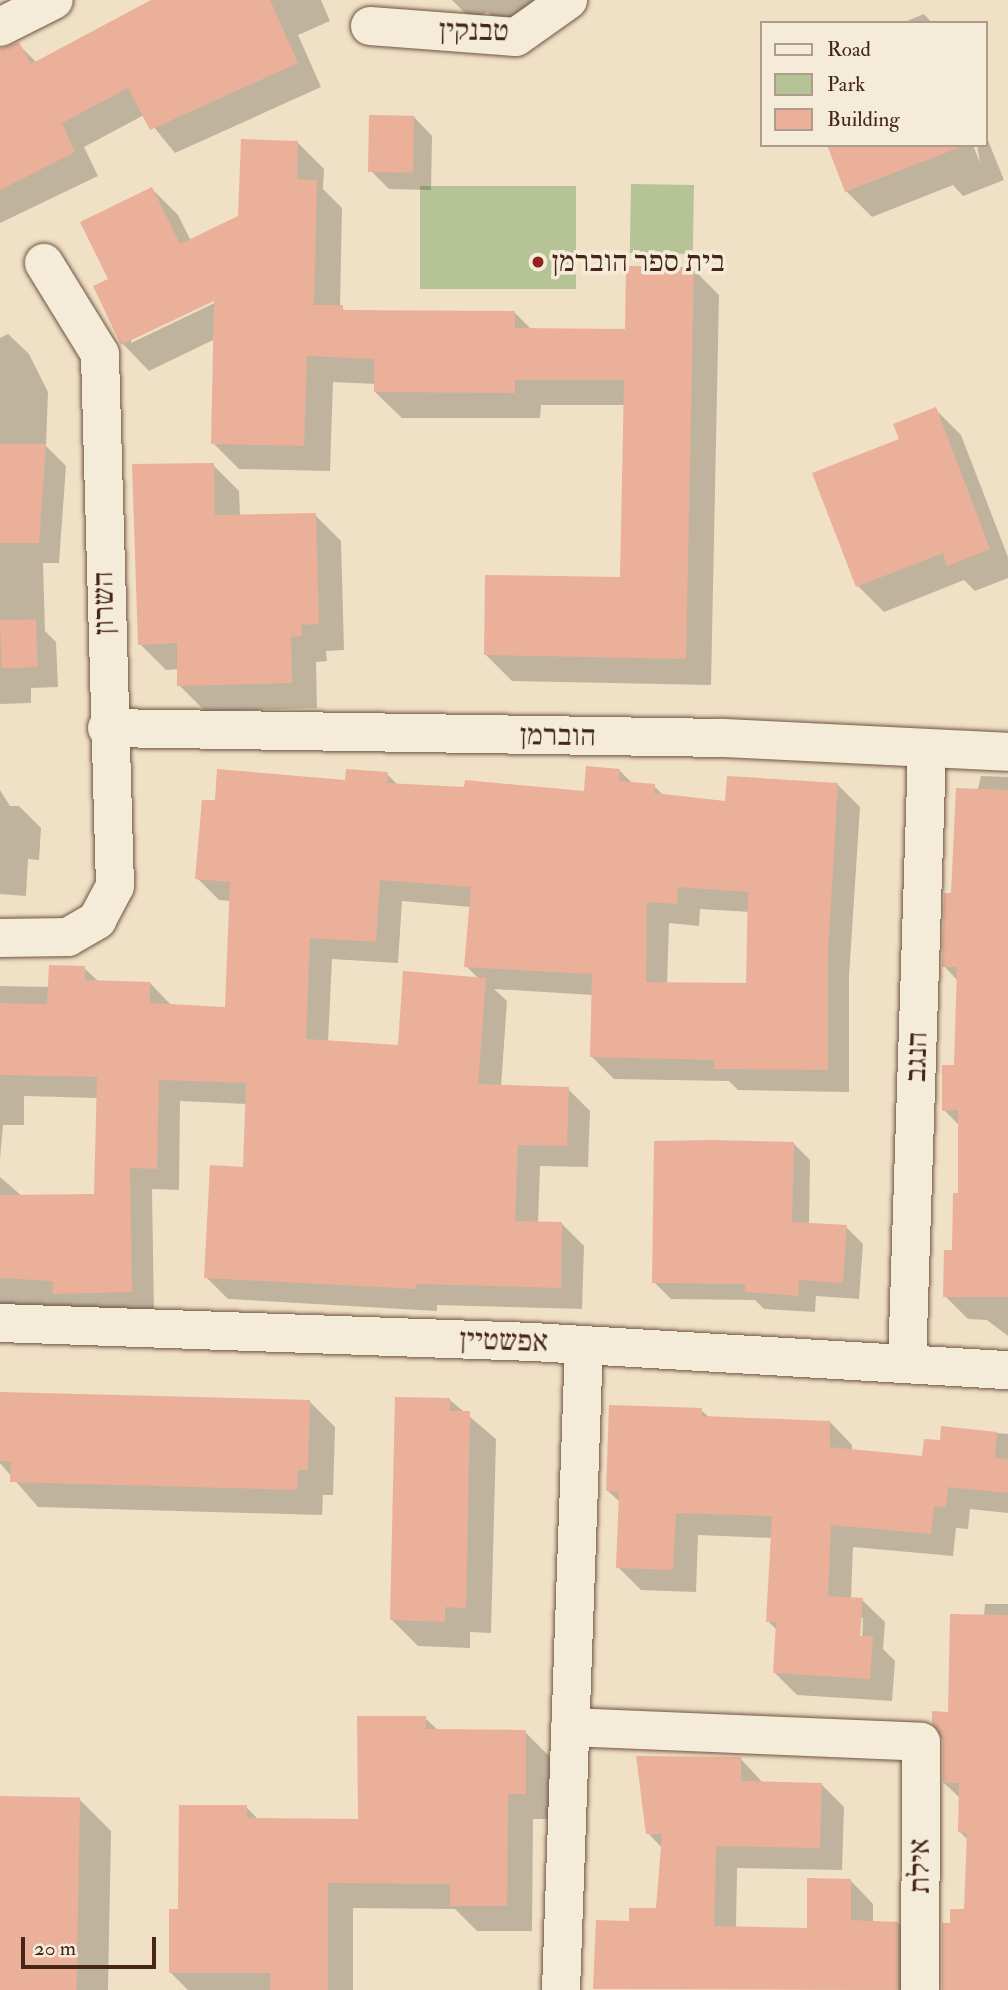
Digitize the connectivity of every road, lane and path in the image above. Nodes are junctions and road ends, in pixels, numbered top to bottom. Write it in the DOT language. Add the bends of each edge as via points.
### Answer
graph roads {
  1 [pos="54,0"];
  2 [pos="568,0"];
  3 [pos="370,26"];
  4 [pos="0,27"];
  5 [pos="44,263"];
  6 [pos="107,728"];
  7 [pos="927,750"];
  8 [pos="1008,752"];
  9 [pos="0,938"];
  10 [pos="0,1324"];
  11 [pos="584,1345"];
  12 [pos="907,1364"];
  13 [pos="1008,1370"];
  14 [pos="570,1727"];
  15 [pos="561,1990"];
  16 [pos="920,1990"];
  1 -- 4 [label="street"];
  2 -- 3 [label="street, טבנקין" via="516,37"];
  5 -- 6 [label="street, השרון" via="100,354"];
  6 -- 7 [label="street, הוברמן" via="723,738"];
  6 -- 9 [label="street, השרון" via="115,886 97,920 68,937"];
  7 -- 8 [label="street, הוברמן"];
  7 -- 12 [label="street, הנגב"];
  10 -- 11 [label="street, אפשטיין"];
  11 -- 12 [label="street, אפשטיין"];
  11 -- 14 [label="street"];
  12 -- 13 [label="street, אפשטיין"];
  14 -- 15 [label="street"];
  14 -- 16 [label="street, אילת" via="921,1742"];
}
